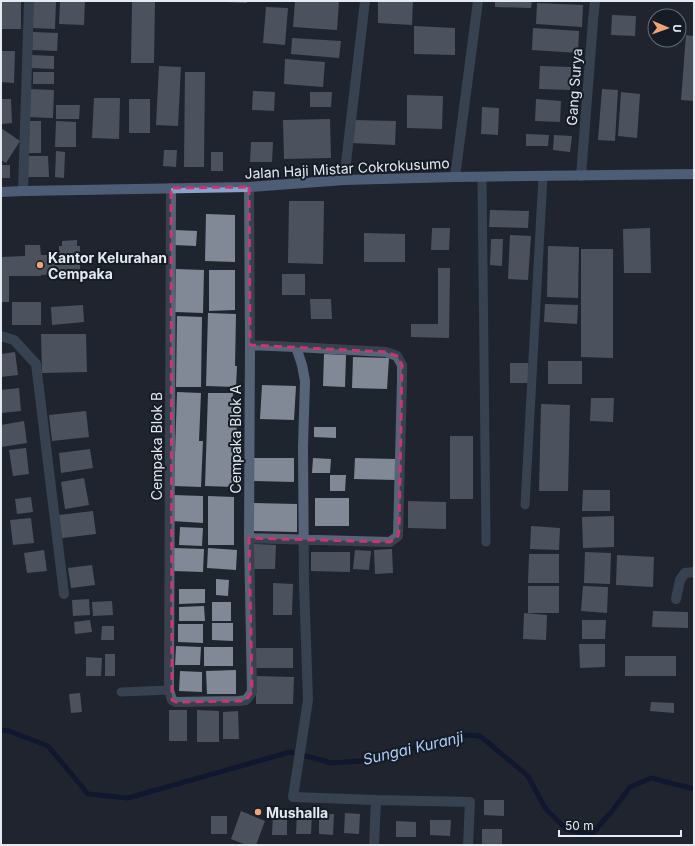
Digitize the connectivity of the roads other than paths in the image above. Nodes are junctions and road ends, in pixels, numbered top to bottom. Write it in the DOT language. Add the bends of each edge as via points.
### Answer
graph roads {
  1 [pos="29,1"];
  2 [pos="365,1"];
  3 [pos="478,1"];
  4 [pos="596,1"];
  5 [pos="694,174"];
  6 [pos="543,176"];
  7 [pos="581,176"];
  8 [pos="455,177"];
  9 [pos="482,177"];
  10 [pos="344,180"];
  11 [pos="249,186"];
  12 [pos="171,188"];
  13 [pos="23,190"];
  14 [pos="1,192"];
  15 [pos="1,336"];
  16 [pos="250,346"];
  17 [pos="296,347"];
  18 [pos="525,505"];
  19 [pos="249,538"];
  20 [pos="304,539"];
  21 [pos="486,542"];
  22 [pos="694,572"];
  23 [pos="64,594"];
  24 [pos="676,598"];
  25 [pos="169,690"];
  26 [pos="121,692"];
  27 [pos="376,800"];
  28 [pos="374,845"];
  29 [pos="468,845"];
  1 -- 13 [label="street"];
  2 -- 10 [label="street"];
  3 -- 8 [label="street"];
  4 -- 7 [label="street, Gang Surya"];
  5 -- 7 [label="main road, Jalan Haji Mistar Cokrokusumo"];
  6 -- 7 [label="main road, Jalan Haji Mistar Cokrokusumo"];
  6 -- 9 [label="main road, Jalan Haji Mistar Cokrokusumo"];
  6 -- 18 [label="lane"];
  8 -- 9 [label="main road, Jalan Haji Mistar Cokrokusumo"];
  8 -- 10 [label="main road, Jalan Haji Mistar Cokrokusumo"];
  9 -- 21 [label="lane"];
  10 -- 11 [label="main road, Jalan Haji Mistar Cokrokusumo"];
  11 -- 12 [label="main road, Jalan Haji Mistar Cokrokusumo"];
  11 -- 16 [label="street, Cempaka Blok A"];
  12 -- 13 [label="main road, Jalan Haji Mistar Cokrokusumo"];
  12 -- 25 [label="street, Cempaka Blok B"];
  13 -- 14 [label="main road, Jalan Haji Mistar Cokrokusumo"];
  15 -- 23 [label="street" via="14,340 36,364"];
  16 -- 17 [label="street"];
  16 -- 19 [label="street, Cempaka Blok A"];
  17 -- 20 [label="street" via="305,381"];
  17 -- 20 [label="street" via="386,352 397,356 402,365 398,536 390,542"];
  19 -- 20 [label="street"];
  19 -- 25 [label="street, Cempaka Blok A" via="252,692 246,700 239,701 176,702 172,700"];
  20 -- 27 [label="street" via="308,700 293,797"];
  22 -- 24 [label="street" via="685,573 680,580"];
  25 -- 26 [label="lane"];
  27 -- 28 [label="street"];
  27 -- 29 [label="street" via="470,802"];
}
